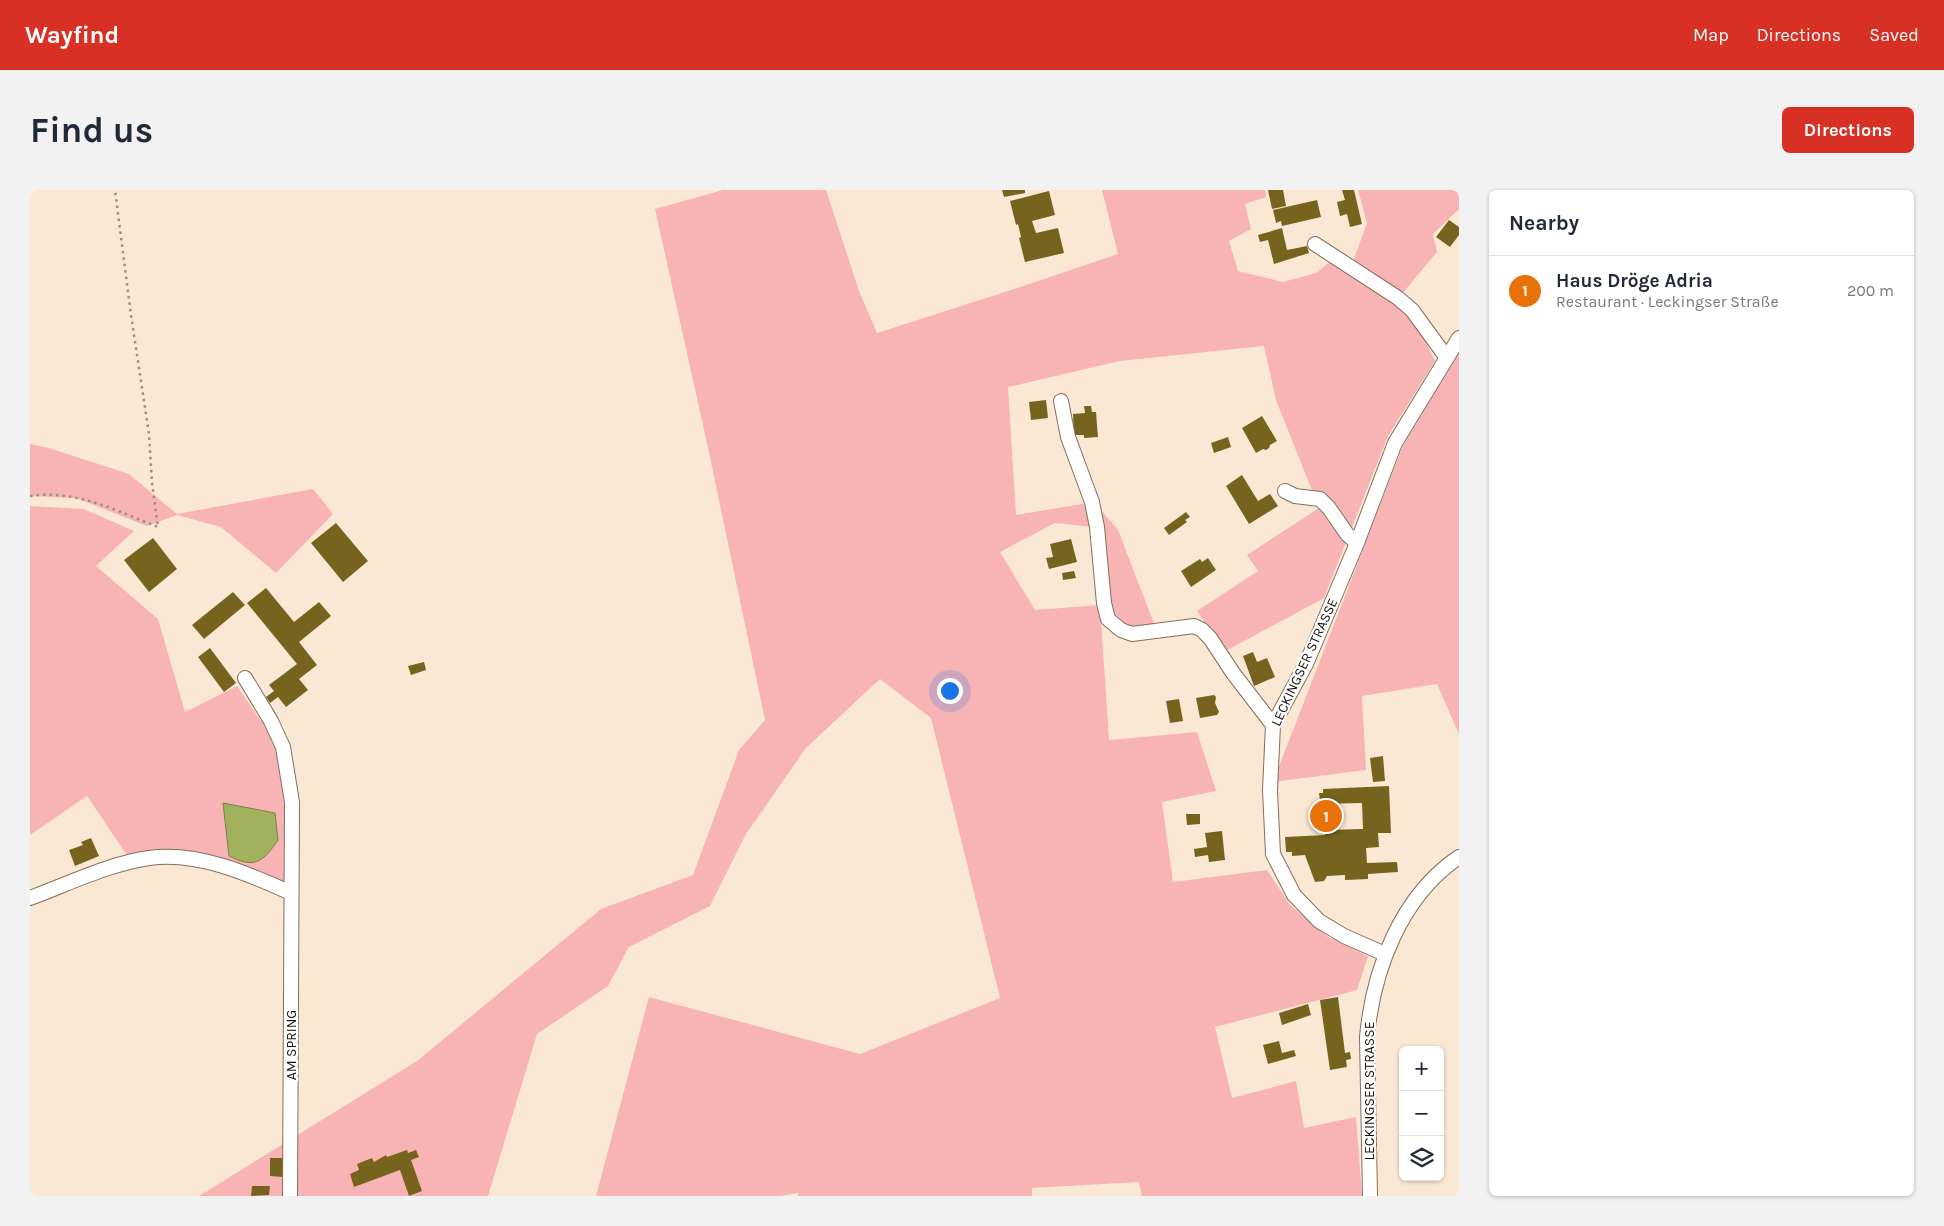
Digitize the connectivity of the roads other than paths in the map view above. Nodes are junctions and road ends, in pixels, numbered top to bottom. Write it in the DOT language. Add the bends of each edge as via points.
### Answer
graph roads {
  1 [pos="1315,244"];
  2 [pos="1459,339"];
  3 [pos="1447,358"];
  4 [pos="1061,401"];
  5 [pos="1285,491"];
  6 [pos="1357,543"];
  7 [pos="246,678"];
  8 [pos="1273,725"];
  9 [pos="1459,857"];
  10 [pos="291,893"];
  11 [pos="30,898"];
  12 [pos="1385,954"];
  13 [pos="290,1196"];
  14 [pos="1370,1196"];
  1 -- 3 [label="street" via="1412,310"];
  2 -- 3 [label="street, LECKINGSER STRASSE"];
  3 -- 6 [label="street, LECKINGSER STRASSE" via="1395,442"];
  4 -- 8 [label="street" via="1068,437 1092,502 1108,619 1132,634 1194,626 1202,630"];
  5 -- 6 [label="street" via="1295,496 1320,499"];
  6 -- 8 [label="street, LECKINGSER STRASSE" via="1306,664"];
  7 -- 10 [label="street, AM SPRING" via="283,747 292,802"];
  8 -- 12 [label="street, LECKINGSER STRASSE" via="1270,790 1273,854 1294,895 1319,921"];
  9 -- 12 [label="street" via="1419,896"];
  10 -- 11 [label="street" via="216,864 180,858 150,858 121,864"];
  10 -- 13 [label="street, AM SPRING"];
  12 -- 14 [label="street, LECKINGSER STRASSE" via="1372,1000 1367,1037"];
}
